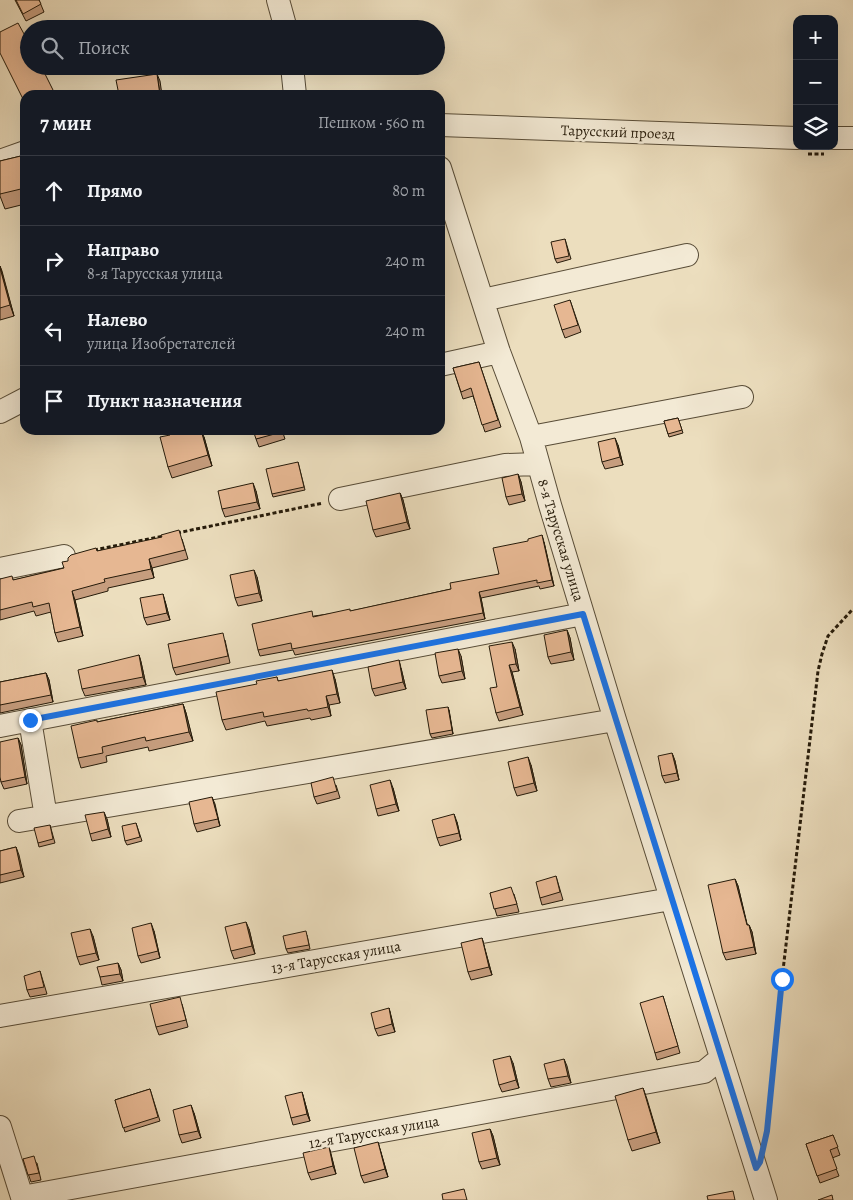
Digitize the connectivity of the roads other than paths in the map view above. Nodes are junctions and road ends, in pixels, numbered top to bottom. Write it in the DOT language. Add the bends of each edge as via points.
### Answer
graph roads {
  1 [pos="278,0"];
  2 [pos="284,20"];
  3 [pos="293,75"];
  4 [pos="294,90"];
  5 [pos="445,125"];
  6 [pos="793,138"];
  7 [pos="838,138"];
  8 [pos="853,138"];
  9 [pos="20,154"];
  10 [pos="0,161"];
  11 [pos="445,183"];
  12 [pos="687,256"];
  13 [pos="483,300"];
  14 [pos="499,352"];
  15 [pos="445,364"];
  16 [pos="742,396"];
  17 [pos="20,402"];
  18 [pos="0,412"];
  19 [pos="531,437"];
  20 [pos="538,464"];
  21 [pos="340,499"];
  22 [pos="64,556"];
  23 [pos="0,569"];
  24 [pos="583,614"];
  25 [pos="30,720"];
  26 [pos="615,720"];
  27 [pos="0,726"];
  28 [pos="46,817"];
  29 [pos="19,821"];
  30 [pos="671,899"];
  31 [pos="0,1016"];
  32 [pos="721,1058"];
  33 [pos="0,1126"];
  34 [pos="22,1199"];
  35 [pos="766,1200"];
  1 -- 2 [label="street"];
  3 -- 4 [label="street"];
  5 -- 6 [label="street, Тарусский проезд"];
  7 -- 8 [label="street"];
  9 -- 10 [label="street"];
  11 -- 13 [label="street, 8-я Тарусская улица"];
  12 -- 13 [label="street"];
  13 -- 14 [label="street, 8-я Тарусская улица"];
  14 -- 15 [label="street"];
  14 -- 19 [label="street, 8-я Тарусская улица"];
  16 -- 19 [label="street"];
  17 -- 18 [label="street"];
  19 -- 20 [label="street, 8-я Тарусская улица"];
  20 -- 21 [label="street" via="505,465"];
  20 -- 24 [label="street, 8-я Тарусская улица"];
  22 -- 23 [label="street"];
  24 -- 25 [label="street"];
  24 -- 26 [label="street, 8-я Тарусская улица"];
  25 -- 27 [label="street"];
  25 -- 28 [label="street"];
  26 -- 28 [label="street"];
  26 -- 30 [label="street, 8-я Тарусская улица"];
  28 -- 29 [label="street"];
  30 -- 31 [label="street, 13-я Тарусская улица"];
  30 -- 32 [label="street, 8-я Тарусская улица"];
  32 -- 34 [label="street, 12-я Тарусская улица" via="704,1072"];
  32 -- 35 [label="street, 8-я Тарусская улица"];
  33 -- 34 [label="street"];
}
